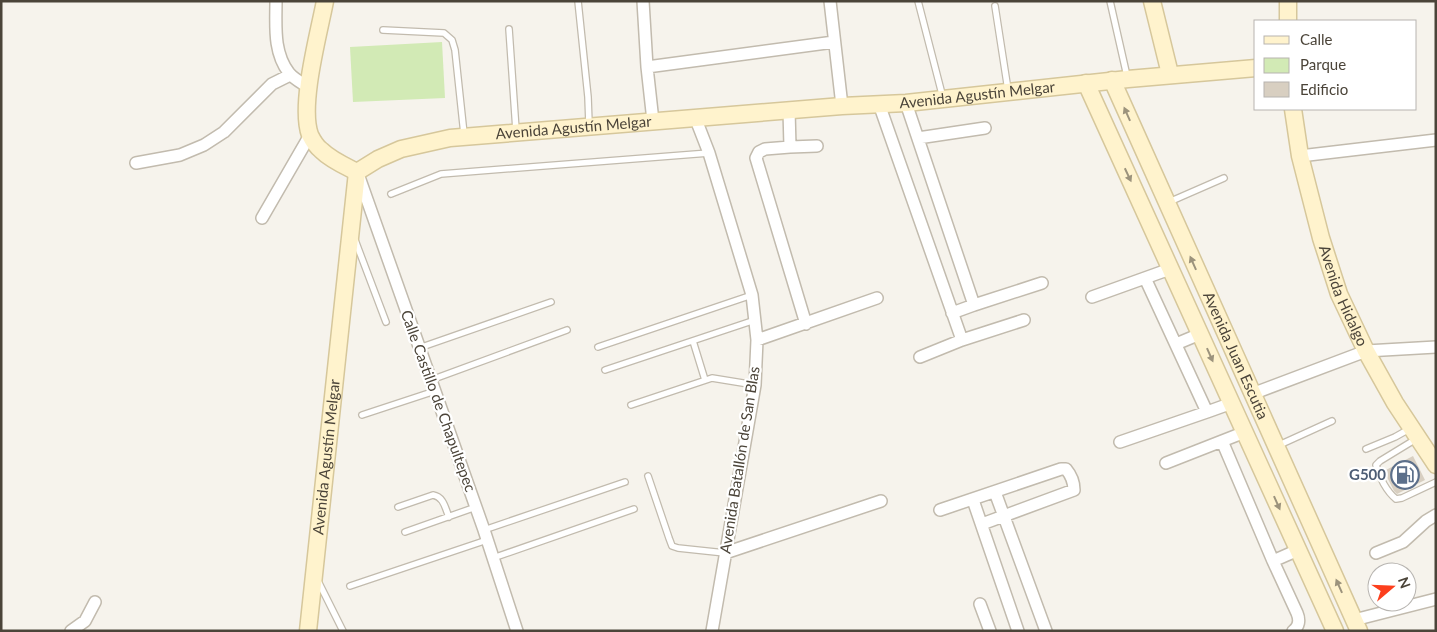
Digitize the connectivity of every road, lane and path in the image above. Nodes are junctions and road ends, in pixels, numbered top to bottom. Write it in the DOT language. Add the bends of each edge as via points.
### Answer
graph roads {
  1 [pos="276,1"];
  2 [pos="325,1"];
  3 [pos="578,1"];
  4 [pos="643,1"];
  5 [pos="830,1"];
  6 [pos="918,1"];
  7 [pos="1110,1"];
  8 [pos="1152,1"];
  9 [pos="1288,1"];
  10 [pos="995,6"];
  11 [pos="1288,20"];
  12 [pos="509,29"];
  13 [pos="383,30"];
  14 [pos="834,42"];
  15 [pos="646,67"];
  16 [pos="1254,68"];
  17 [pos="1170,74"];
  18 [pos="290,75"];
  19 [pos="1120,79"];
  20 [pos="1086,83"];
  21 [pos="308,87"];
  22 [pos="1008,92"];
  23 [pos="943,99"];
  24 [pos="906,103"];
  25 [pos="879,104"];
  26 [pos="842,106"];
  27 [pos="789,110"];
  28 [pos="1293,110"];
  29 [pos="695,117"];
  30 [pos="653,121"];
  31 [pos="590,126"];
  32 [pos="985,128"];
  33 [pos="516,132"];
  34 [pos="310,135"];
  35 [pos="464,136"];
  36 [pos="918,138"];
  37 [pos="1436,140"];
  38 [pos="818,146"];
  39 [pos="790,147"];
  40 [pos="709,153"];
  41 [pos="1300,156"];
  42 [pos="136,163"];
  43 [pos="357,172"];
  44 [pos="1224,178"];
  45 [pos="391,194"];
  46 [pos="1166,203"];
  47 [pos="262,218"];
  48 [pos="351,232"];
  49 [pos="1170,269"];
  50 [pos="1145,278"];
  51 [pos="1042,283"];
  52 [pos="752,295"];
  53 [pos="1092,297"];
  54 [pos="876,298"];
  55 [pos="551,302"];
  56 [pos="974,305"];
  57 [pos="952,313"];
  58 [pos="755,320"];
  59 [pos="1024,320"];
  60 [pos="386,322"];
  61 [pos="806,324"];
  62 [pos="566,330"];
  63 [pos="1200,334"];
  64 [pos="757,340"];
  65 [pos="962,340"];
  66 [pos="693,341"];
  67 [pos="1176,344"];
  68 [pos="1436,346"];
  69 [pos="598,347"];
  70 [pos="420,348"];
  71 [pos="1366,351"];
  72 [pos="920,356"];
  73 [pos="605,370"];
  74 [pos="705,380"];
  75 [pos="755,385"];
  76 [pos="433,386"];
  77 [pos="1252,394"];
  78 [pos="1232,403"];
  79 [pos="630,405"];
  80 [pos="1207,412"];
  81 [pos="362,415"];
  82 [pos="1332,421"];
  83 [pos="1245,432"];
  84 [pos="1414,433"];
  85 [pos="1222,441"];
  86 [pos="1120,442"];
  87 [pos="1276,446"];
  88 [pos="1366,449"];
  89 [pos="1433,457"];
  90 [pos="1166,463"];
  91 [pos="648,476"];
  92 [pos="625,482"];
  93 [pos="1436,482"];
  94 [pos="995,492"];
  95 [pos="973,500"];
  96 [pos="881,501"];
  97 [pos="476,507"];
  98 [pos="398,508"];
  99 [pos="634,509"];
  100 [pos="940,510"];
  101 [pos="1436,515"];
  102 [pos="1003,516"];
  103 [pos="449,517"];
  104 [pos="982,524"];
  105 [pos="405,532"];
  106 [pos="486,535"];
  107 [pos="1298,550"];
  108 [pos="726,552"];
  109 [pos="1376,553"];
  110 [pos="493,558"];
  111 [pos="1273,561"];
  112 [pos="314,575"];
  113 [pos="350,586"];
  114 [pos="1436,599"];
  115 [pos="95,602"];
  116 [pos="980,604"];
  117 [pos="1357,625"];
  118 [pos="71,631"];
  119 [pos="308,631"];
  120 [pos="343,631"];
  121 [pos="517,631"];
  122 [pos="712,631"];
  123 [pos="990,631"];
  124 [pos="1018,631"];
  125 [pos="1046,631"];
  126 [pos="1293,631"];
  127 [pos="1335,631"];
  1 -- 18 [label="street" via="276,42"];
  2 -- 21 [label="main road"];
  3 -- 31 [label="lane"];
  4 -- 15 [label="street"];
  5 -- 14 [label="street"];
  6 -- 23 [label="lane"];
  7 -- 19 [label="lane"];
  8 -- 17 [label="main road"];
  9 -- 11 [label="main road"];
  10 -- 22 [label="lane"];
  12 -- 33 [label="lane"];
  13 -- 35 [label="lane" via="444,34 452,40"];
  14 -- 15 [label="street"];
  14 -- 26 [label="street"];
  15 -- 30 [label="street"];
  16 -- 17 [label="main road, Avenida Agustín Melgar"];
  17 -- 19 [label="main road, Avenida Agustín Melgar"];
  18 -- 21 [label="street"];
  18 -- 42 [label="street" via="272,84 224,132 204,145 180,155"];
  19 -- 20 [label="main road, Avenida Agustín Melgar"];
  46 -- 19 [label="main road, Avenida Juan Escutia, one-way"];
  20 -- 22 [label="main road, Avenida Agustín Melgar"];
  20 -- 49 [label="main road, Avenida Juan Escutia, one-way"];
  21 -- 34 [label="main road"];
  22 -- 23 [label="main road, Avenida Agustín Melgar"];
  23 -- 24 [label="main road, Avenida Agustín Melgar"];
  24 -- 25 [label="main road, Avenida Agustín Melgar"];
  24 -- 36 [label="street"];
  25 -- 26 [label="main road, Avenida Agustín Melgar"];
  25 -- 57 [label="street"];
  26 -- 27 [label="main road, Avenida Agustín Melgar"];
  27 -- 29 [label="main road, Avenida Agustín Melgar"];
  27 -- 39 [label="street"];
  28 -- 41 [label="main road, Avenida Hidalgo"];
  29 -- 30 [label="main road, Avenida Agustín Melgar"];
  29 -- 40 [label="street, Avenida Batallón de San Blas"];
  30 -- 31 [label="main road, Avenida Agustín Melgar"];
  31 -- 33 [label="main road, Avenida Agustín Melgar"];
  32 -- 36 [label="street"];
  33 -- 35 [label="main road, Avenida Agustín Melgar"];
  34 -- 43 [label="main road" via="320,150"];
  34 -- 47 [label="street"];
  35 -- 43 [label="main road, Avenida Agustín Melgar" via="401,149"];
  36 -- 56 [label="street"];
  37 -- 41 [label="street"];
  38 -- 39 [label="street"];
  39 -- 61 [label="street" via="765,149 756,158"];
  40 -- 45 [label="lane" via="448,173"];
  40 -- 52 [label="street, Avenida Batallón de San Blas"];
  41 -- 71 [label="main road, Avenida Hidalgo" via="1339,294"];
  43 -- 48 [label="main road, Avenida Agustín Melgar"];
  43 -- 70 [label="street, Calle Castillo de Chapultepec"];
  44 -- 46 [label="lane"];
  77 -- 46 [label="main road, Avenida Juan Escutia, one-way"];
  48 -- 60 [label="lane"];
  48 -- 112 [label="main road, Avenida Agustín Melgar"];
  49 -- 50 [label="street"];
  49 -- 63 [label="main road, Avenida Juan Escutia"];
  50 -- 53 [label="street"];
  50 -- 67 [label="street"];
  51 -- 56 [label="street"];
  52 -- 58 [label="street, Avenida Batallón de San Blas"];
  52 -- 69 [label="lane"];
  54 -- 61 [label="street"];
  55 -- 70 [label="lane"];
  56 -- 57 [label="street"];
  57 -- 65 [label="street"];
  58 -- 64 [label="street, Avenida Batallón de San Blas"];
  58 -- 66 [label="lane"];
  59 -- 65 [label="street"];
  61 -- 64 [label="street"];
  62 -- 76 [label="lane"];
  63 -- 67 [label="street"];
  63 -- 78 [label="main road, Avenida Juan Escutia, one-way"];
  64 -- 75 [label="street, Avenida Batallón de San Blas"];
  65 -- 72 [label="street"];
  66 -- 73 [label="lane"];
  66 -- 74 [label="lane"];
  67 -- 80 [label="street"];
  68 -- 71 [label="street"];
  70 -- 76 [label="street, Calle Castillo de Chapultepec"];
  71 -- 77 [label="street"];
  71 -- 84 [label="main road, Avenida Hidalgo"];
  74 -- 75 [label="lane" via="712,378"];
  74 -- 79 [label="lane"];
  75 -- 108 [label="street, Avenida Batallón de San Blas"];
  76 -- 81 [label="lane"];
  76 -- 97 [label="street, Calle Castillo de Chapultepec"];
  77 -- 87 [label="main road, Avenida Juan Escutia"];
  78 -- 80 [label="street"];
  78 -- 83 [label="main road, Avenida Juan Escutia"];
  80 -- 86 [label="street"];
  82 -- 87 [label="lane"];
  83 -- 85 [label="street"];
  83 -- 107 [label="main road, Avenida Juan Escutia, one-way"];
  84 -- 88 [label="lane"];
  84 -- 89 [label="main road, Avenida Hidalgo"];
  84 -- 93 [label="lane" via="1376,465 1378,472 1396,499"];
  85 -- 90 [label="street"];
  85 -- 111 [label="street"];
  117 -- 87 [label="main road, Avenida Juan Escutia, one-way"];
  91 -- 108 [label="lane" via="672,546"];
  92 -- 106 [label="lane"];
  94 -- 95 [label="street"];
  94 -- 102 [label="street"];
  94 -- 102 [label="street" via="1061,469 1066,469 1074,484 1074,490 1069,493"];
  95 -- 100 [label="street"];
  95 -- 104 [label="street"];
  96 -- 108 [label="street"];
  97 -- 103 [label="lane"];
  97 -- 106 [label="street, Calle Castillo de Chapultepec"];
  98 -- 103 [label="lane" via="438,496"];
  99 -- 110 [label="lane"];
  101 -- 109 [label="street" via="1403,542"];
  102 -- 104 [label="street"];
  102 -- 125 [label="street"];
  103 -- 105 [label="lane"];
  104 -- 124 [label="street"];
  106 -- 110 [label="street, Calle Castillo de Chapultepec"];
  106 -- 113 [label="lane"];
  107 -- 111 [label="street"];
  107 -- 127 [label="main road, Avenida Juan Escutia"];
  108 -- 122 [label="street, Avenida Batallón de San Blas"];
  110 -- 121 [label="street, Calle Castillo de Chapultepec"];
  111 -- 126 [label="street" via="1299,619"];
  112 -- 119 [label="main road, Avenida Agustín Melgar"];
  112 -- 120 [label="lane"];
  114 -- 117 [label="street"];
  115 -- 118 [label="street" via="85,620"];
  116 -- 123 [label="street"];
}
